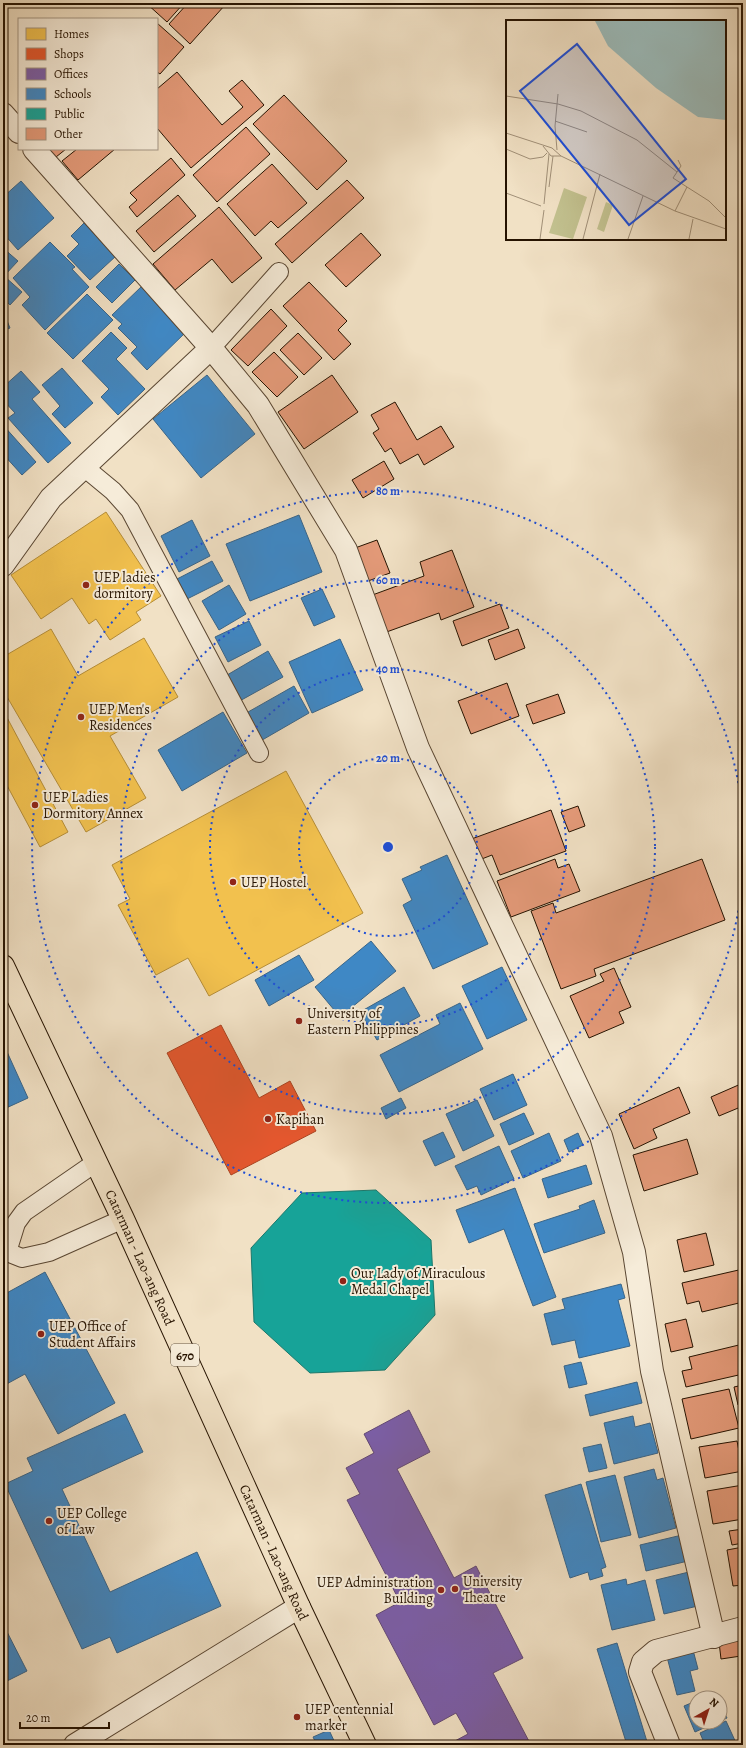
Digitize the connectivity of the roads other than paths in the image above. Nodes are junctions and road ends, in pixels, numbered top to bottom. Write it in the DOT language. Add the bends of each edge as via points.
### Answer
graph roads {
  1 [pos="3,114"];
  2 [pos="18,131"];
  3 [pos="35,150"];
  4 [pos="279,272"];
  5 [pos="211,348"];
  6 [pos="84,467"];
  7 [pos="3,565"];
  8 [pos="259,753"];
  9 [pos="3,966"];
  10 [pos="95,1163"];
  11 [pos="123,1218"];
  12 [pos="5,1253"];
  13 [pos="299,1607"];
  14 [pos="743,1628"];
  15 [pos="714,1637"];
  16 [pos="75,1745"];
  17 [pos="365,1745"];
  18 [pos="669,1745"];
  1 -- 2 [label="street"];
  3 -- 5 [label="street"];
  4 -- 5 [label="lane"];
  5 -- 6 [label="street"];
  5 -- 15 [label="street" via="258,405 346,550 418,748 601,1136 634,1252 652,1371"];
  6 -- 7 [label="street" via="51,498"];
  6 -- 8 [label="lane" via="113,491 130,510"];
  9 -- 10 [label="main road, Catarman - Lao-ang Road / 670"];
  10 -- 11 [label="main road, Catarman - Lao-ang Road / 670"];
  10 -- 12 [label="lane" via="24,1212 16,1223"];
  11 -- 12 [label="lane" via="42,1254 22,1258"];
  11 -- 13 [label="main road, Catarman - Lao-ang Road / 670"];
  13 -- 16 [label="street"];
  13 -- 17 [label="main road, Catarman - Lao-ang Road / 670"];
  14 -- 15 [label="street"];
  15 -- 18 [label="street" via="656,1651 643,1662 640,1672"];
}
